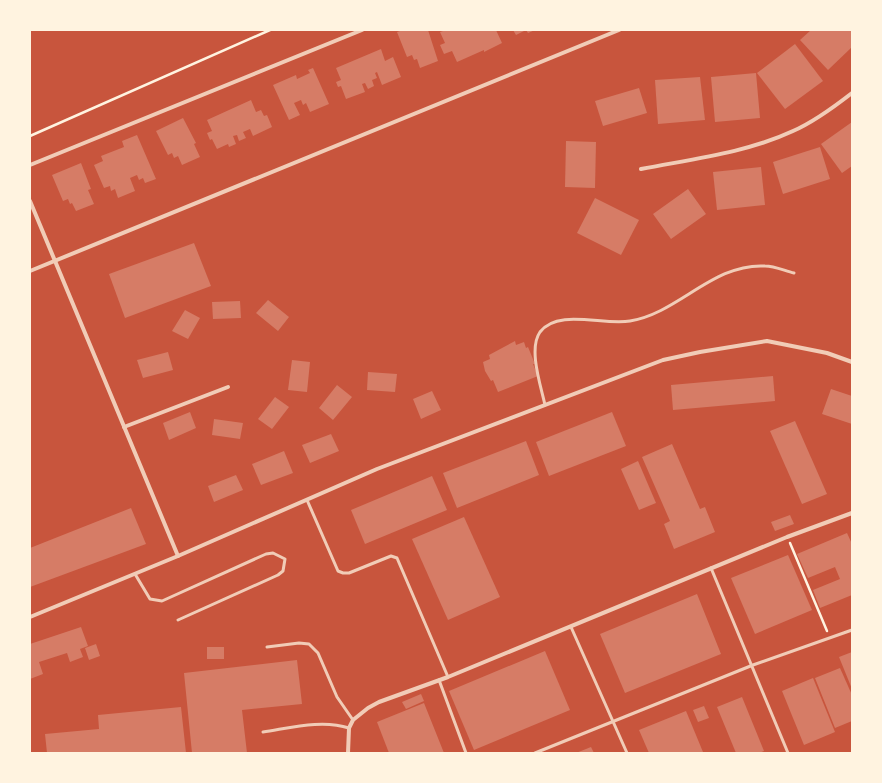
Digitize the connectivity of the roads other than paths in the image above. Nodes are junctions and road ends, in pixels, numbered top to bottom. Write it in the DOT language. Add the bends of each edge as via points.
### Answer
graph roads {
  1 [pos="362,30"];
  2 [pos="619,30"];
  3 [pos="852,93"];
  4 [pos="30,165"];
  5 [pos="641,168"];
  6 [pos="30,201"];
  7 [pos="55,261"];
  8 [pos="30,271"];
  9 [pos="794,273"];
  10 [pos="852,362"];
  11 [pos="228,387"];
  12 [pos="545,406"];
  13 [pos="124,427"];
  14 [pos="307,500"];
  15 [pos="852,513"];
  16 [pos="178,556"];
  17 [pos="711,568"];
  18 [pos="136,574"];
  19 [pos="30,617"];
  20 [pos="178,620"];
  21 [pos="571,627"];
  22 [pos="852,630"];
  23 [pos="267,647"];
  24 [pos="753,665"];
  25 [pos="448,677"];
  26 [pos="439,680"];
  27 [pos="353,720"];
  28 [pos="613,723"];
  29 [pos="349,728"];
  30 [pos="263,732"];
  31 [pos="348,753"];
  32 [pos="466,753"];
  33 [pos="535,753"];
  34 [pos="627,753"];
  35 [pos="788,753"];
  1 -- 4 [label="street"];
  2 -- 7 [label="street"];
  3 -- 5 [label="street" via="794,131 759,144"];
  6 -- 7 [label="street"];
  7 -- 8 [label="street"];
  7 -- 13 [label="street"];
  9 -- 12 [label="lane" via="766,266 744,267 722,274 653,315 629,322 559,319 540,332 534,348"];
  10 -- 12 [label="street" via="827,353 767,341 663,360"];
  11 -- 13 [label="street"];
  12 -- 14 [label="street" via="377,469"];
  13 -- 16 [label="street"];
  14 -- 16 [label="street"];
  14 -- 25 [label="lane" via="338,571 350,573 390,556 398,558"];
  15 -- 17 [label="street"];
  16 -- 18 [label="street"];
  17 -- 21 [label="street"];
  17 -- 24 [label="lane"];
  18 -- 19 [label="street"];
  18 -- 20 [label="lane" via="150,599 162,601 266,554 273,553 285,559 283,571 278,575"];
  21 -- 25 [label="street"];
  21 -- 28 [label="lane"];
  22 -- 24 [label="lane"];
  23 -- 27 [label="lane" via="309,644 318,653 337,697"];
  24 -- 28 [label="lane"];
  24 -- 35 [label="lane"];
  25 -- 26 [label="street"];
  26 -- 27 [label="street" via="379,702"];
  26 -- 32 [label="lane"];
  27 -- 29 [label="street"];
  28 -- 33 [label="lane"];
  28 -- 34 [label="lane"];
  29 -- 30 [label="lane" via="339,724"];
  29 -- 31 [label="street"];
}
